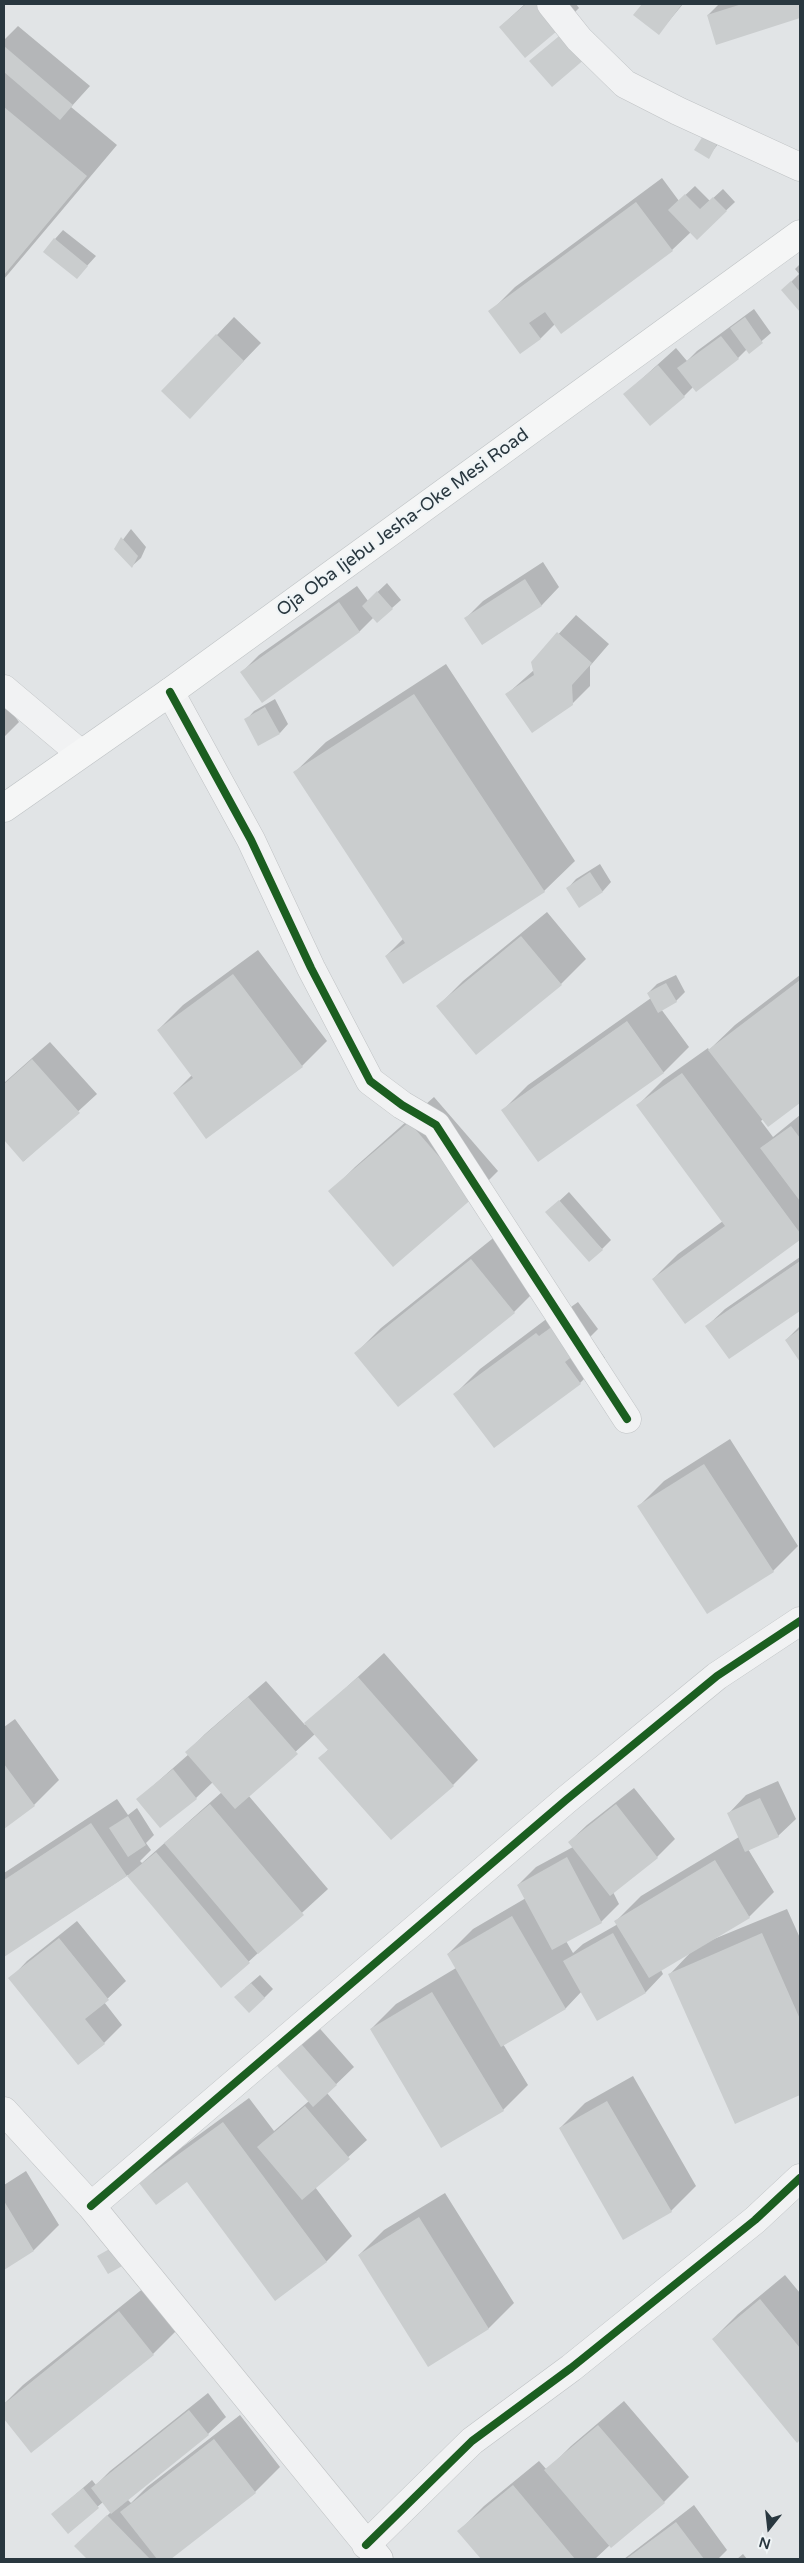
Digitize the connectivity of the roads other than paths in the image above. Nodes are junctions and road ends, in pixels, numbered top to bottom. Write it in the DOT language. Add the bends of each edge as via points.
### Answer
graph roads {
  1 [pos="551,4"];
  2 [pos="800,167"];
  3 [pos="800,234"];
  4 [pos="4,689"];
  5 [pos="170,692"];
  6 [pos="80,753"];
  7 [pos="4,808"];
  8 [pos="627,1419"];
  9 [pos="800,1622"];
  10 [pos="4,2111"];
  11 [pos="800,2178"];
  12 [pos="91,2206"];
  13 [pos="372,2552"];
  1 -- 2 [label="street" via="579,39 625,84"];
  3 -- 5 [label="main road, Oja Oba Ijebu Jesha-Oke Mesi Road"];
  4 -- 6 [label="street"];
  5 -- 6 [label="main road, Oja Oba Ijebu Jesha-Oke Mesi Road"];
  5 -- 8 [label="street" via="251,840 370,1081 436,1126"];
  6 -- 7 [label="main road, Oja Oba Ijebu Jesha-Oke Mesi Road"];
  9 -- 12 [label="street" via="717,1676"];
  10 -- 12 [label="street"];
  11 -- 13 [label="street" via="756,2220 571,2368 472,2441"];
  12 -- 13 [label="street"];
}
